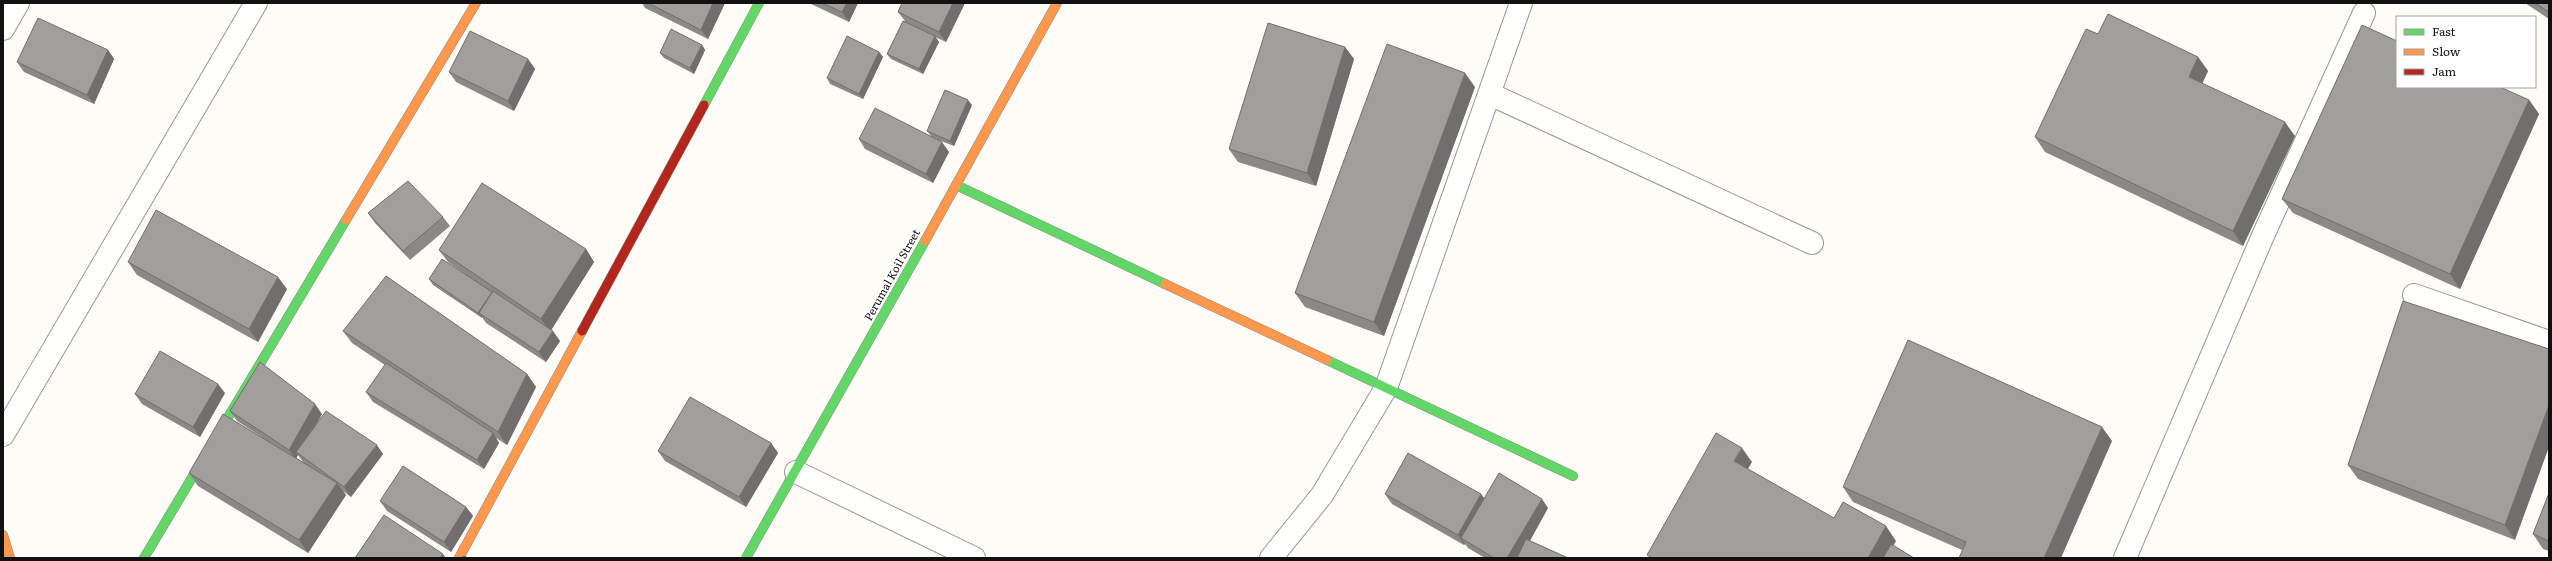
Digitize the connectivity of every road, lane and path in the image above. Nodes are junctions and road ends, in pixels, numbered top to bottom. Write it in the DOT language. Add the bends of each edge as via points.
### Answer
graph roads {
  1 [pos="18,3"];
  2 [pos="256,3"];
  3 [pos="759,3"];
  4 [pos="1056,3"];
  5 [pos="1521,3"];
  6 [pos="472,4"];
  7 [pos="2364,13"];
  8 [pos="3,29"];
  9 [pos="1490,94"];
  10 [pos="956,185"];
  11 [pos="1812,243"];
  12 [pos="2414,295"];
  13 [pos="2549,342"];
  14 [pos="1386,388"];
  15 [pos="3,435"];
  16 [pos="796,472"];
  17 [pos="1573,476"];
  18 [pos="3,535"];
  19 [pos="10,558"];
  20 [pos="144,558"];
  21 [pos="459,558"];
  22 [pos="746,558"];
  23 [pos="974,558"];
  24 [pos="1271,558"];
  25 [pos="2124,558"];
  1 -- 8 [label="street"];
  2 -- 15 [label="street"];
  3 -- 21 [label="street"];
  4 -- 10 [label="street, Perumal Koil Street"];
  5 -- 9 [label="street"];
  6 -- 20 [label="street"];
  7 -- 25 [label="street" via="2262,238"];
  9 -- 11 [label="street"];
  9 -- 14 [label="street"];
  10 -- 14 [label="street"];
  10 -- 16 [label="street, Perumal Koil Street"];
  12 -- 13 [label="street"];
  14 -- 17 [label="street"];
  14 -- 24 [label="street" via="1322,495"];
  16 -- 22 [label="street, Perumal Koil Street"];
  16 -- 23 [label="street"];
  18 -- 19 [label="street"];
}
